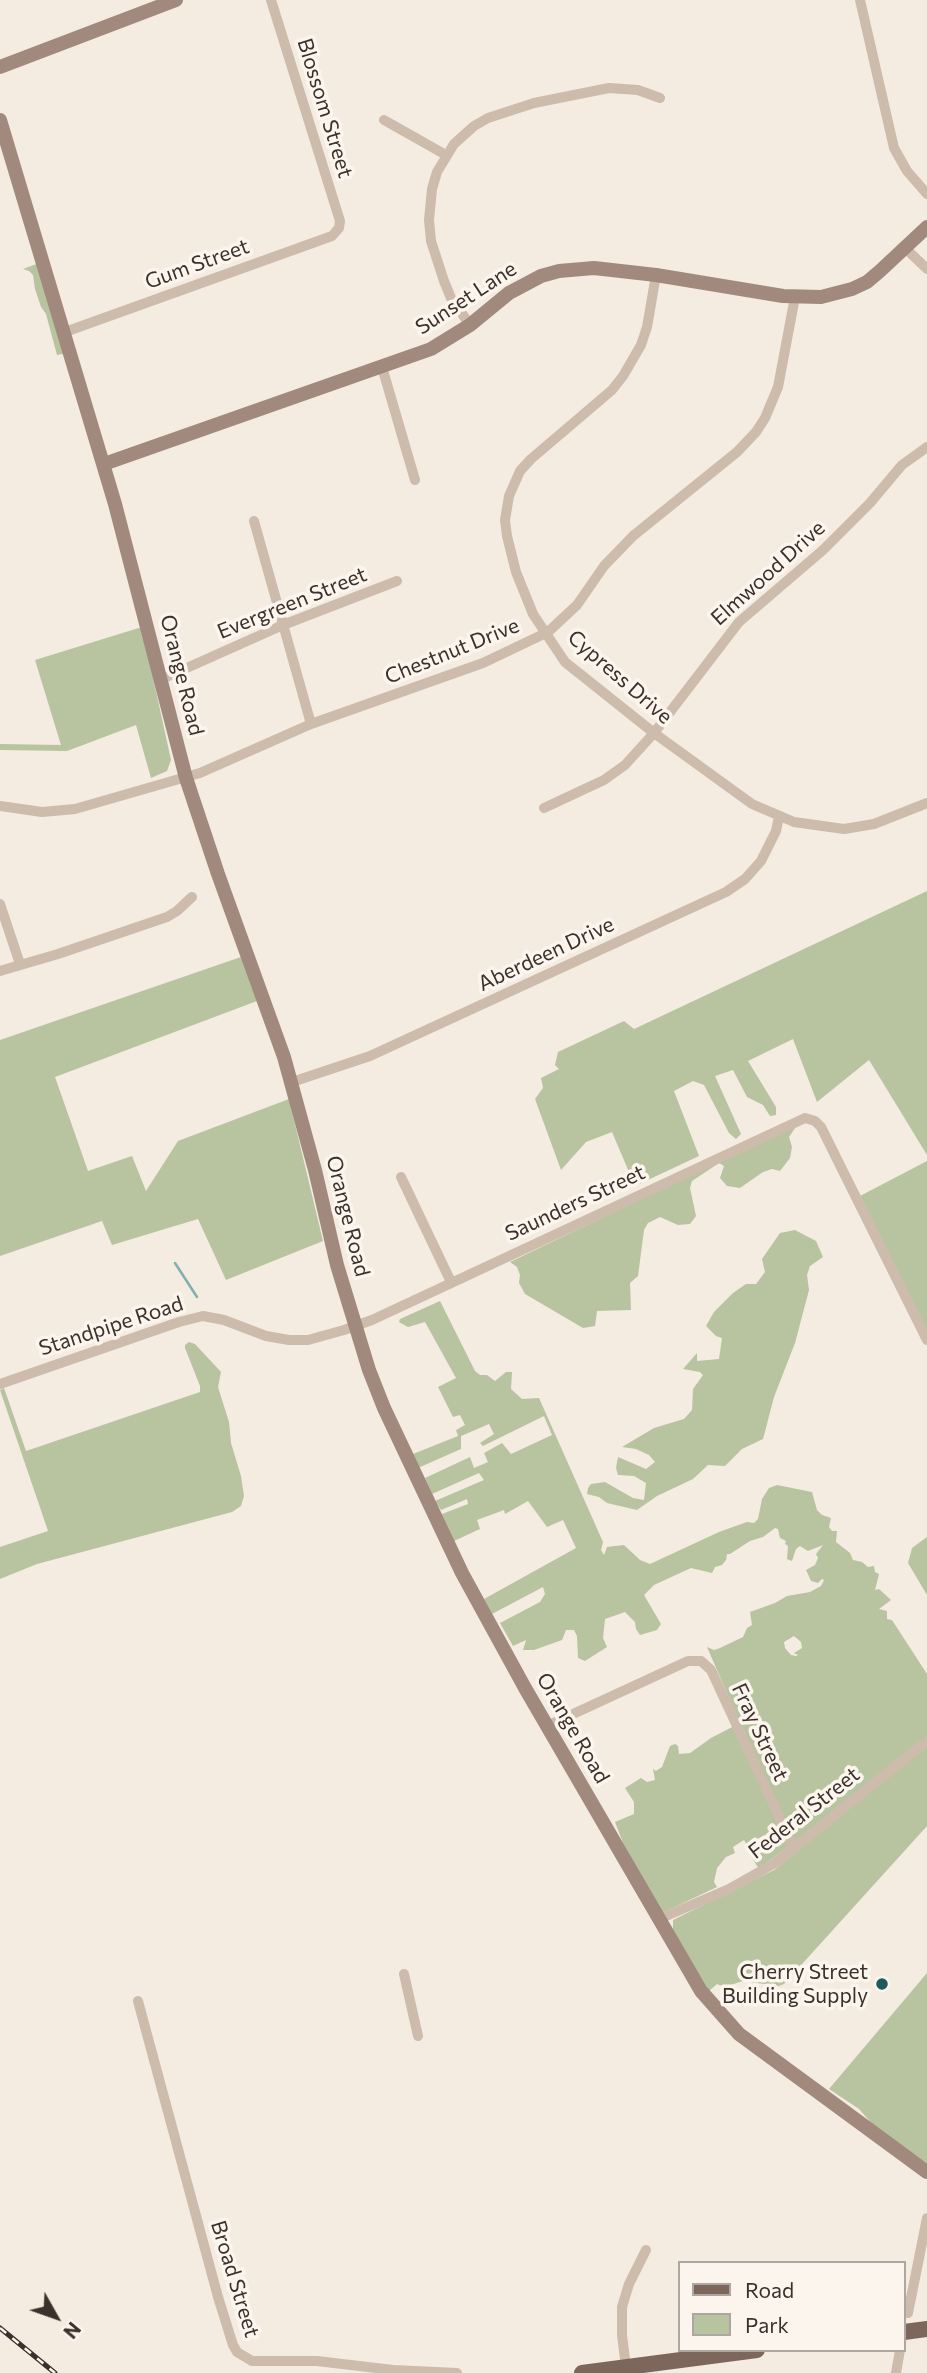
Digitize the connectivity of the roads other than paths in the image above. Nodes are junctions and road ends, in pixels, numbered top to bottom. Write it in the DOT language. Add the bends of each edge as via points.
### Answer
graph roads {
  1 [pos="176,0"];
  2 [pos="271,0"];
  3 [pos="860,0"];
  4 [pos="0,67"];
  5 [pos="660,97"];
  6 [pos="0,120"];
  7 [pos="384,120"];
  8 [pos="446,155"];
  9 [pos="927,194"];
  10 [pos="927,227"];
  11 [pos="339,228"];
  12 [pos="905,248"];
  13 [pos="927,269"];
  14 [pos="656,275"];
  15 [pos="795,297"];
  16 [pos="470,325"];
  17 [pos="65,332"];
  18 [pos="382,367"];
  19 [pos="927,447"];
  20 [pos="104,464"];
  21 [pos="415,480"];
  22 [pos="254,521"];
  23 [pos="397,581"];
  24 [pos="283,625"];
  25 [pos="544,634"];
  26 [pos="162,679"];
  27 [pos="311,724"];
  28 [pos="653,733"];
  29 [pos="186,778"];
  30 [pos="927,803"];
  31 [pos="0,806"];
  32 [pos="544,808"];
  33 [pos="779,816"];
  34 [pos="191,897"];
  35 [pos="0,904"];
  36 [pos="20,964"];
  37 [pos="0,971"];
  38 [pos="292,1082"];
  39 [pos="401,1177"];
  40 [pos="451,1282"];
  41 [pos="356,1326"];
  42 [pos="927,1339"];
  43 [pos="0,1384"];
  44 [pos="547,1726"];
  45 [pos="927,1741"];
  46 [pos="793,1849"];
  47 [pos="659,1919"];
  48 [pos="404,1974"];
  49 [pos="138,2001"];
  50 [pos="418,2036"];
  51 [pos="927,2172"];
  52 [pos="927,2218"];
  53 [pos="646,2250"];
  54 [pos="908,2313"];
  55 [pos="927,2329"];
  56 [pos="906,2332"];
  57 [pos="744,2352"];
  58 [pos="900,2352"];
  59 [pos="633,2369"];
  60 [pos="457,2373"];
  61 [pos="582,2373"];
  62 [pos="896,2373"];
  1 -- 4 [label="main road"];
  2 -- 11 [label="street, Blossom Street"];
  3 -- 9 [label="street" via="894,149"];
  5 -- 8 [label="street" via="609,88 510,109 474,126"];
  6 -- 17 [label="main road, Orange Road"];
  7 -- 8 [label="street"];
  8 -- 16 [label="street" via="432,189 431,241 451,298"];
  10 -- 12 [label="main road, Sunset Lane"];
  11 -- 17 [label="street, Gum Street" via="332,236"];
  12 -- 13 [label="street"];
  12 -- 15 [label="main road, Sunset Lane" via="852,289 821,297"];
  14 -- 15 [label="main road, Sunset Lane"];
  14 -- 16 [label="main road, Sunset Lane" via="594,268 559,271 518,288"];
  14 -- 25 [label="street, Cypress Drive" via="641,345 624,376 531,459 509,496 505,520 516,572"];
  15 -- 25 [label="street, Chestnut Drive" via="778,387 756,432 633,536 604,566 577,605"];
  16 -- 18 [label="main road, Sunset Lane" via="431,348"];
  17 -- 20 [label="main road, Orange Road"];
  18 -- 20 [label="main road, Sunset Lane"];
  18 -- 21 [label="street"];
  19 -- 28 [label="street, Elmwood Drive" via="902,465 824,550 739,622"];
  20 -- 26 [label="main road, Orange Road"];
  22 -- 24 [label="street"];
  23 -- 24 [label="street, Evergreen Street"];
  24 -- 26 [label="street, Evergreen Street"];
  24 -- 27 [label="street"];
  25 -- 27 [label="street, Chestnut Drive" via="471,667"];
  25 -- 28 [label="street, Cypress Drive" via="565,662"];
  26 -- 29 [label="main road, Orange Road"];
  27 -- 29 [label="street, Chestnut Drive"];
  28 -- 32 [label="street, Elmwood Drive" via="615,773"];
  28 -- 33 [label="street, Cypress Drive" via="745,800"];
  29 -- 31 [label="street, Chestnut Drive" via="75,809 49,812"];
  29 -- 38 [label="main road, Orange Road"];
  30 -- 33 [label="street, Cypress Drive" via="863,827 844,829"];
  33 -- 38 [label="street, Aberdeen Drive" via="761,861 726,892 370,1056"];
  34 -- 36 [label="street" via="167,917"];
  35 -- 36 [label="street"];
  36 -- 37 [label="street"];
  38 -- 41 [label="main road, Orange Road"];
  39 -- 40 [label="street"];
  40 -- 41 [label="street, Saunders Street"];
  40 -- 42 [label="street, Saunders Street" via="801,1119 811,1119 821,1127"];
  41 -- 43 [label="street, Standpipe Road" via="316,1338 289,1340 217,1318 194,1318"];
  41 -- 44 [label="main road, Orange Road" via="378,1394 415,1478"];
  44 -- 46 [label="street, Fray Street" via="673,1667 695,1660 707,1665"];
  44 -- 47 [label="main road, Orange Road"];
  45 -- 46 [label="street, Federal Street"];
  46 -- 47 [label="street, Federal Street" via="750,1878"];
  47 -- 51 [label="main road, Orange Road" via="701,1991 739,2034"];
  48 -- 50 [label="street"];
  49 -- 60 [label="street, Broad Street" via="237,2352 252,2361 317,2361"];
  52 -- 54 [label="street"];
  53 -- 59 [label="street" via="622,2307 622,2335"];
  55 -- 56 [label="main road"];
  57 -- 59 [label="main road"];
  58 -- 62 [label="street"];
  59 -- 61 [label="main road"];
}
